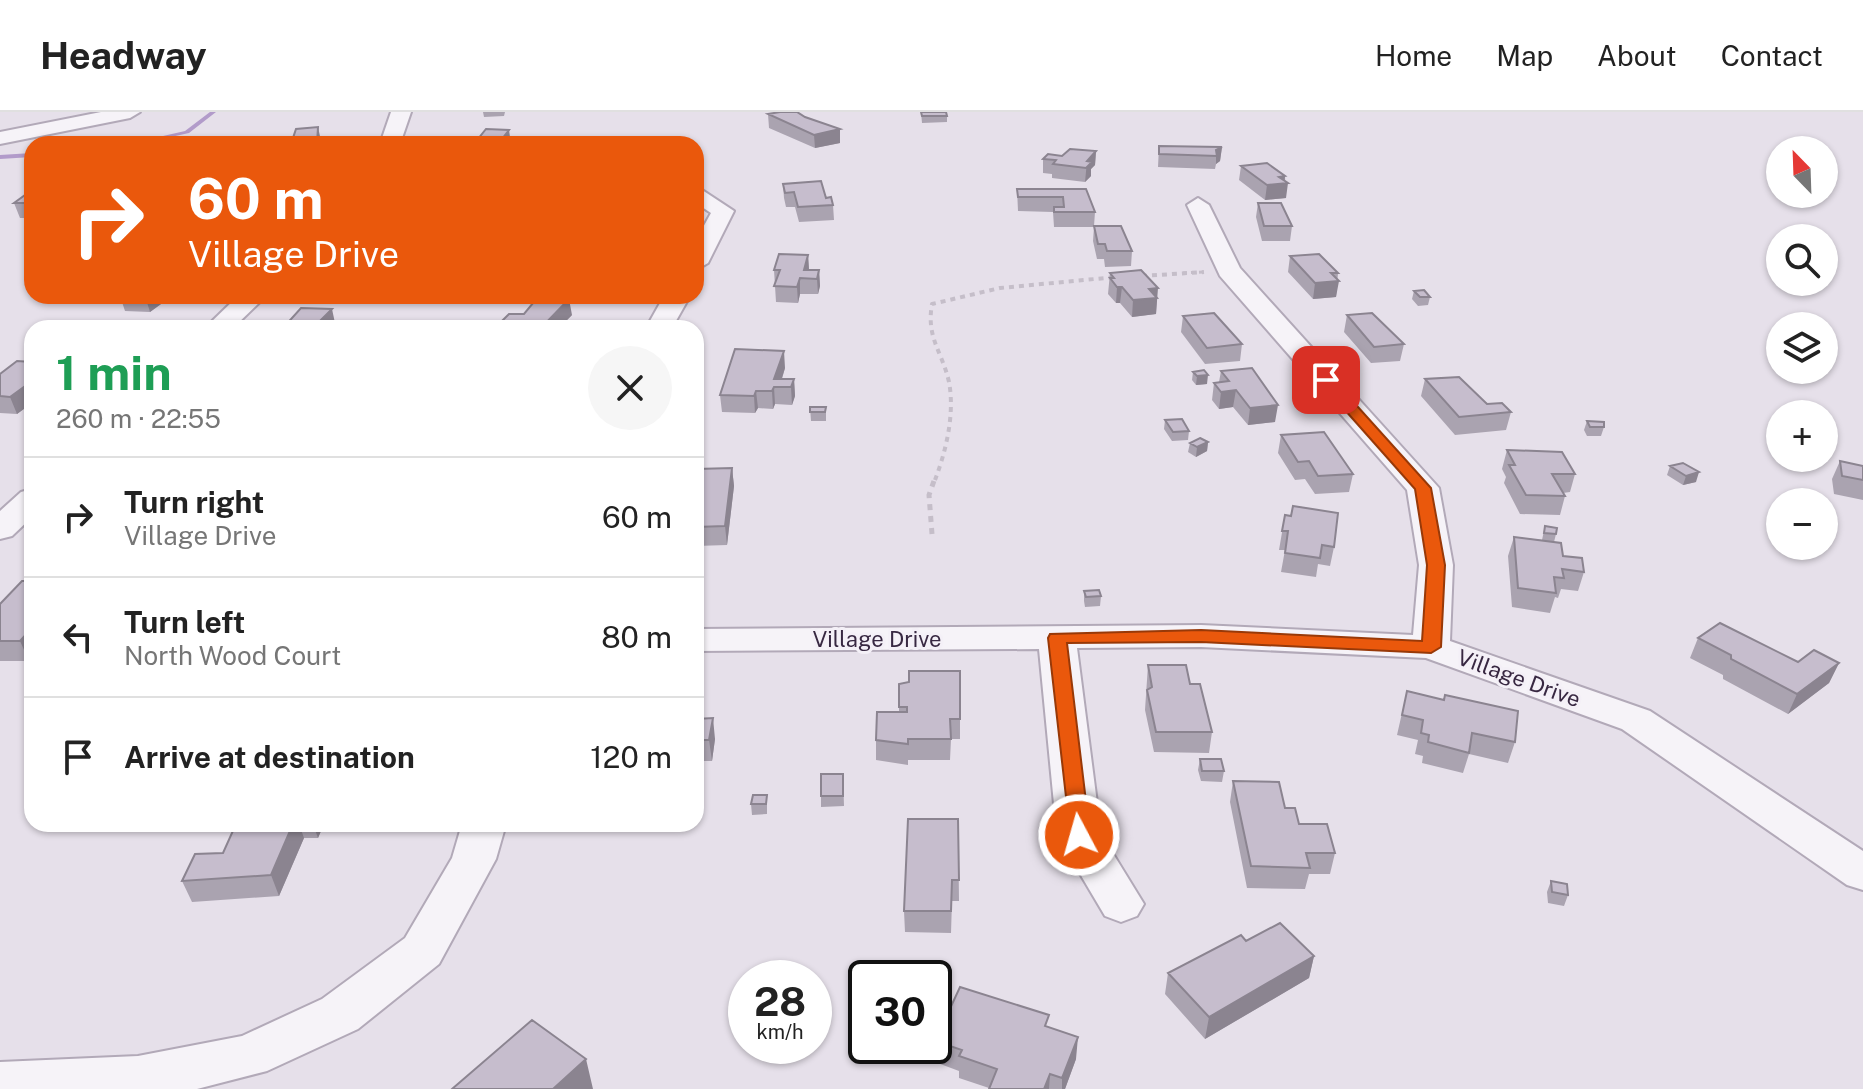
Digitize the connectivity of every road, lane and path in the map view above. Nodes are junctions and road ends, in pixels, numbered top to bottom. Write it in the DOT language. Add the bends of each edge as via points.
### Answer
graph roads {
  1 [pos="130,112"];
  2 [pos="401,112"];
  3 [pos="393,136"];
  4 [pos="0,138"];
  5 [pos="704,198"];
  6 [pos="1198,205"];
  7 [pos="704,248"];
  8 [pos="1229,271"];
  9 [pos="1141,276"];
  10 [pos="1126,277"];
  11 [pos="244,304"];
  12 [pos="227,320"];
  13 [pos="24,506"];
  14 [pos="0,529"];
  15 [pos="932,534"];
  16 [pos="1057,638"];
  17 [pos="704,640"];
  18 [pos="1431,647"];
  19 [pos="482,832"];
  20 [pos="1863,873"];
  21 [pos="1121,904"];
  22 [pos="0,1085"];
  1 -- 4 [label="street"];
  2 -- 3 [label="street"];
  5 -- 7 [label="street" via="723,211"];
  6 -- 8 [label="street"];
  8 -- 9 [label="path"];
  8 -- 18 [label="street" via="1423,488 1436,565"];
  10 -- 15 [label="path" via="1025,282 932,304 928,326 949,383 947,447 929,495"];
  11 -- 12 [label="street"];
  13 -- 14 [label="street"];
  16 -- 17 [label="street, Village Drive"];
  16 -- 18 [label="street, Village Drive" via="1201,636"];
  16 -- 21 [label="street" via="1079,835"];
  18 -- 20 [label="street, Village Drive" via="1636,720"];
  19 -- 22 [label="street" via="474,859 422,951 340,1014 235,1059 138,1079"];
}
